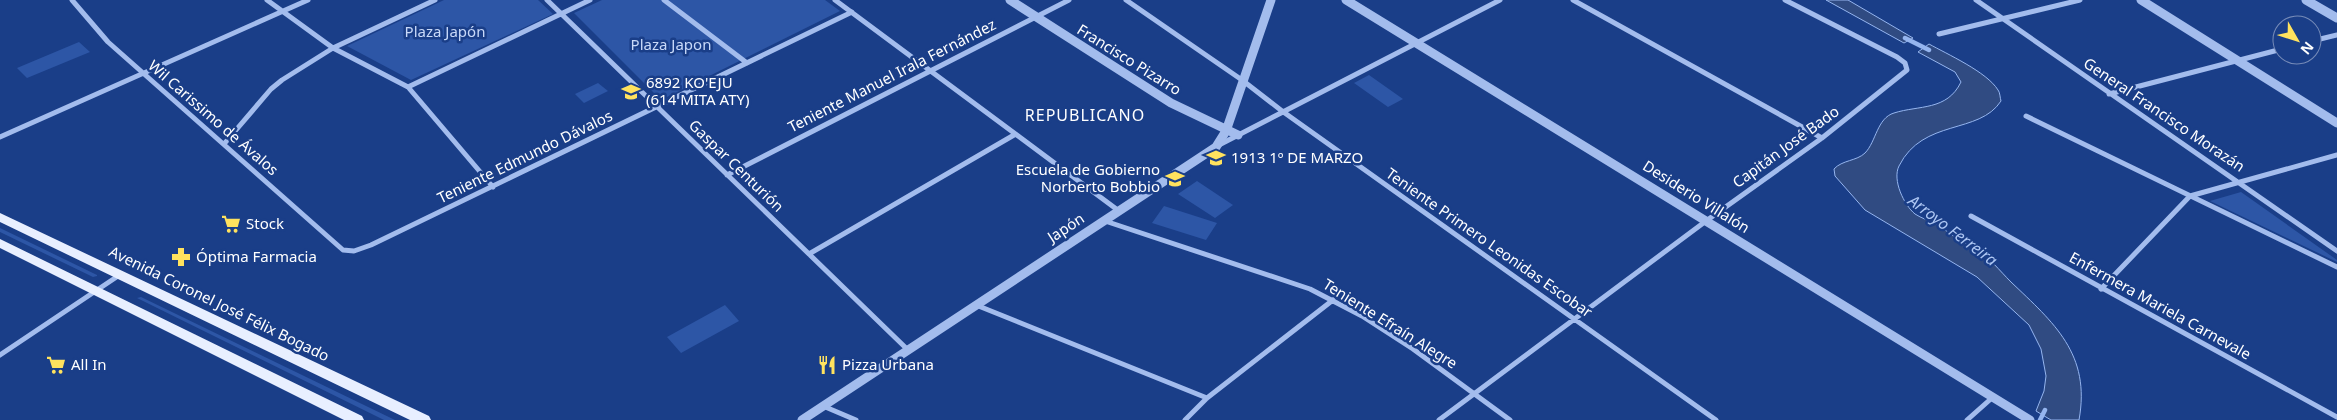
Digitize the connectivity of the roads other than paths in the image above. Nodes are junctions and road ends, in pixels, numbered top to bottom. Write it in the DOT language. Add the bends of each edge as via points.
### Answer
graph roads {
  1 [pos="72,0"];
  2 [pos="267,0"];
  3 [pos="308,0"];
  4 [pos="435,0"];
  5 [pos="547,0"];
  6 [pos="590,0"];
  7 [pos="664,0"];
  8 [pos="835,0"];
  9 [pos="1010,0"];
  10 [pos="1069,0"];
  11 [pos="1126,0"];
  12 [pos="1271,0"];
  13 [pos="1346,0"];
  14 [pos="1500,0"];
  15 [pos="1572,0"];
  16 [pos="1785,0"];
  17 [pos="1976,0"];
  18 [pos="2080,0"];
  19 [pos="2141,0"];
  20 [pos="2306,0"];
  21 [pos="283,11"];
  22 [pos="852,12"];
  23 [pos="561,14"];
  24 [pos="1036,16"];
  25 [pos="2337,18"];
  26 [pos="2003,19"];
  27 [pos="1939,34"];
  28 [pos="2337,35"];
  29 [pos="2322,39"];
  30 [pos="1417,43"];
  31 [pos="333,48"];
  32 [pos="2272,52"];
  33 [pos="2237,61"];
  34 [pos="747,63"];
  35 [pos="929,71"];
  36 [pos="143,73"];
  37 [pos="1242,80"];
  38 [pos="408,87"];
  39 [pos="2109,94"];
  40 [pos="657,107"];
  41 [pos="1282,111"];
  42 [pos="2026,116"];
  43 [pos="2337,123"];
  44 [pos="1226,131"];
  45 [pos="1014,135"];
  46 [pos="1238,136"];
  47 [pos="0,137"];
  48 [pos="1822,138"];
  49 [pos="224,144"];
  50 [pos="1216,147"];
  51 [pos="2337,155"];
  52 [pos="727,175"];
  53 [pos="2241,183"];
  54 [pos="493,186"];
  55 [pos="2190,196"];
  56 [pos="1119,211"];
  57 [pos="1971,216"];
  58 [pos="0,217"];
  59 [pos="1104,220"];
  60 [pos="1706,220"];
  61 [pos="0,243"];
  62 [pos="343,250"];
  63 [pos="2337,251"];
  64 [pos="809,254"];
  65 [pos="2337,267"];
  66 [pos="122,274"];
  67 [pos="2101,289"];
  68 [pos="96,291"];
  69 [pos="1333,300"];
  70 [pos="976,305"];
  71 [pos="1574,318"];
  72 [pos="908,350"];
  73 [pos="0,355"];
  74 [pos="1474,392"];
  75 [pos="1993,397"];
  76 [pos="1207,398"];
  77 [pos="823,406"];
  78 [pos="2026,417"];
  79 [pos="2337,417"];
  80 [pos="357,420"];
  81 [pos="424,420"];
  82 [pos="802,420"];
  83 [pos="856,420"];
  84 [pos="1185,420"];
  85 [pos="1439,420"];
  86 [pos="1510,420"];
  87 [pos="1716,420"];
  88 [pos="1967,420"];
  1 -- 36 [label="street, Wil Carissimo de Ávalos" via="108,42"];
  2 -- 21 [label="street"];
  3 -- 21 [label="street"];
  4 -- 31 [label="street"];
  5 -- 23 [label="street, Gaspar Centurión"];
  6 -- 23 [label="street"];
  7 -- 34 [label="street"];
  8 -- 22 [label="street"];
  9 -- 24 [label="street, Francisco Pizarro"];
  10 -- 24 [label="street, Teniente Manuel Irala Fernández"];
  11 -- 37 [label="street, Teniente Primero Leonidas Escobar"];
  12 -- 37 [label="street, Japón"];
  13 -- 30 [label="street, Desiderio Villalón"];
  14 -- 30 [label="street"];
  15 -- 48 [label="street"];
  16 -- 48 [label="street, Capitán José Bado" via="1894,56 1908,69"];
  17 -- 26 [label="street, General Francisco Morazán"];
  18 -- 26 [label="street"];
  19 -- 33 [label="street"];
  20 -- 25 [label="street"];
  21 -- 31 [label="street"];
  21 -- 36 [label="street"];
  22 -- 34 [label="street, Teniente Edmundo Dávalos"];
  22 -- 35 [label="street"];
  23 -- 38 [label="street"];
  23 -- 40 [label="street, Gaspar Centurión"];
  24 -- 35 [label="street, Teniente Manuel Irala Fernández"];
  24 -- 44 [label="street, Francisco Pizarro" via="1170,103"];
  26 -- 27 [label="street"];
  26 -- 39 [label="street, General Francisco Morazán"];
  28 -- 29 [label="street"];
  30 -- 41 [label="street"];
  30 -- 60 [label="street, Desiderio Villalón"];
  31 -- 38 [label="street"];
  31 -- 49 [label="street" via="272,89"];
  32 -- 33 [label="street"];
  33 -- 39 [label="street"];
  33 -- 43 [label="street"];
  34 -- 40 [label="street, Teniente Edmundo Dávalos"];
  35 -- 45 [label="street"];
  35 -- 52 [label="street, Teniente Manuel Irala Fernández"];
  36 -- 47 [label="street"];
  36 -- 49 [label="street, Wil Carissimo de Ávalos"];
  37 -- 41 [label="street, Teniente Primero Leonidas Escobar"];
  37 -- 44 [label="street, Japón"];
  38 -- 54 [label="street"];
  39 -- 53 [label="street, General Francisco Morazán"];
  40 -- 52 [label="street, Gaspar Centurión"];
  40 -- 54 [label="street, Teniente Edmundo Dávalos"];
  41 -- 46 [label="street"];
  41 -- 71 [label="street, Teniente Primero Leonidas Escobar"];
  42 -- 55 [label="street"];
  44 -- 46 [label="street, Francisco Pizarro"];
  44 -- 50 [label="street, Japón"];
  45 -- 56 [label="street"];
  45 -- 64 [label="street"];
  46 -- 50 [label="street"];
  48 -- 60 [label="street, Capitán José Bado"];
  49 -- 62 [label="street, Wil Carissimo de Ávalos"];
  50 -- 56 [label="street, Japón"];
  51 -- 53 [label="street"];
  52 -- 64 [label="street, Gaspar Centurión"];
  53 -- 55 [label="street"];
  53 -- 63 [label="street, General Francisco Morazán"];
  54 -- 62 [label="street, Teniente Edmundo Dávalos" via="364,248"];
  55 -- 65 [label="street"];
  55 -- 67 [label="street"];
  56 -- 59 [label="street, Japón"];
  57 -- 67 [label="street, Enfermera Mariela Carnevale"];
  58 -- 66 [label="main road, Avenida Coronel José Félix Bogado"];
  59 -- 69 [label="street, Teniente Efraín Alegre" via="1310,289"];
  59 -- 70 [label="street, Japón"];
  60 -- 71 [label="street, Capitán José Bado"];
  60 -- 75 [label="street, Desiderio Villalón"];
  61 -- 68 [label="main road"];
  64 -- 72 [label="street, Gaspar Centurión"];
  66 -- 68 [label="street"];
  66 -- 81 [label="main road, Avenida Coronel José Félix Bogado"];
  67 -- 79 [label="street, Enfermera Mariela Carnevale"];
  68 -- 73 [label="street"];
  68 -- 80 [label="main road"];
  69 -- 74 [label="street, Teniente Efraín Alegre"];
  69 -- 76 [label="street"];
  70 -- 72 [label="street, Japón"];
  70 -- 76 [label="street"];
  71 -- 74 [label="street, Capitán José Bado"];
  71 -- 87 [label="street, Teniente Primero Leonidas Escobar"];
  72 -- 77 [label="street, Japón"];
  74 -- 85 [label="street, Capitán José Bado"];
  74 -- 86 [label="street, Teniente Efraín Alegre"];
  75 -- 78 [label="street, Desiderio Villalón"];
  75 -- 88 [label="street"];
  76 -- 84 [label="street"];
  77 -- 82 [label="street, Japón"];
  77 -- 83 [label="street"];
}
